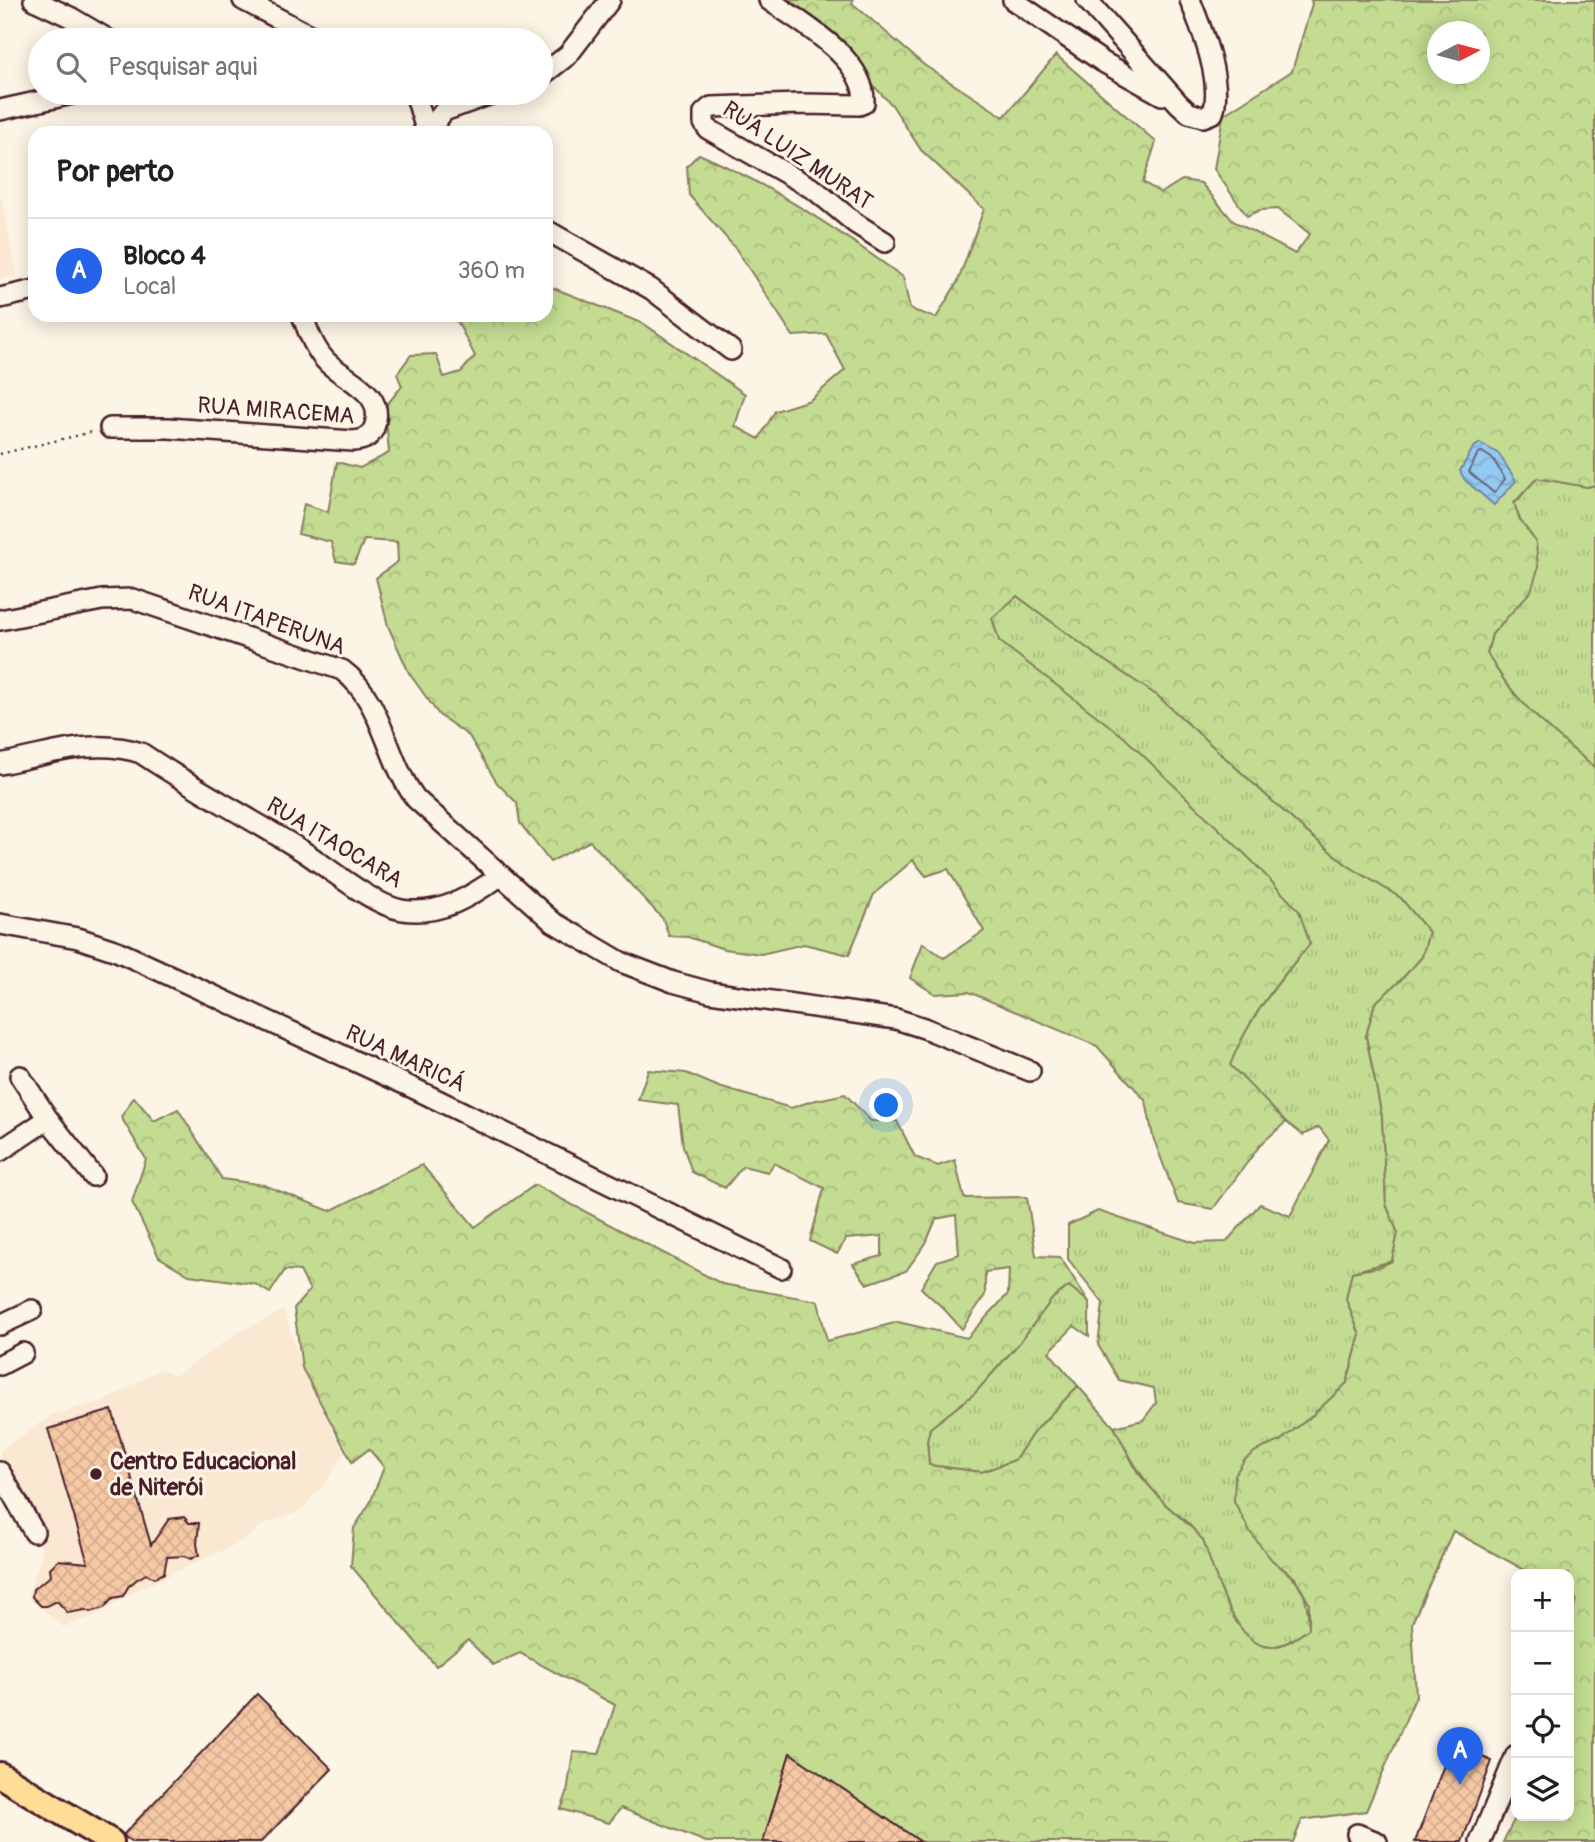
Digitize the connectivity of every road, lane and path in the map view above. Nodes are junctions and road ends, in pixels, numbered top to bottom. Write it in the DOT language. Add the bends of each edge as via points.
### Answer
graph roads {
  1 [pos="34,0"];
  2 [pos="243,0"];
  3 [pos="610,0"];
  4 [pos="769,0"];
  5 [pos="1013,0"];
  6 [pos="1087,0"];
  7 [pos="1190,0"];
  8 [pos="89,28"];
  9 [pos="296,28"];
  10 [pos="553,67"];
  11 [pos="28,104"];
  12 [pos="1178,104"];
  13 [pos="419,105"];
  14 [pos="461,105"];
  15 [pos="0,110"];
  16 [pos="425,126"];
  17 [pos="432,126"];
  18 [pos="553,234"];
  19 [pos="885,242"];
  20 [pos="28,292"];
  21 [pos="0,298"];
  22 [pos="305,322"];
  23 [pos="731,351"];
  24 [pos="110,428"];
  25 [pos="0,454"];
  26 [pos="0,620"];
  27 [pos="0,764"];
  28 [pos="500,876"];
  29 [pos="0,924"];
  30 [pos="1030,1071"];
  31 [pos="20,1076"];
  32 [pos="48,1119"];
  33 [pos="0,1150"];
  34 [pos="93,1176"];
  35 [pos="781,1268"];
  36 [pos="32,1310"];
  37 [pos="0,1325"];
  38 [pos="23,1353"];
  39 [pos="0,1365"];
  40 [pos="0,1472"];
  41 [pos="34,1532"];
  42 [pos="1515,1758"];
  43 [pos="0,1774"];
  44 [pos="1357,1834"];
  45 [pos="111,1842"];
  46 [pos="1377,1842"];
  47 [pos="1480,1842"];
  1 -- 8 [label="street"];
  2 -- 9 [label="street"];
  3 -- 10 [label="street" via="568,55"];
  4 -- 19 [label="street, RUA LUIZ MURAT" via="849,60 864,103 711,107 704,113 704,123 816,190"];
  5 -- 12 [label="street" via="1103,61"];
  6 -- 12 [label="street"];
  7 -- 12 [label="street" via="1207,45 1214,108 1209,116 1198,118"];
  11 -- 15 [label="street"];
  13 -- 16 [label="street"];
  14 -- 17 [label="street" via="444,111"];
  18 -- 23 [label="street" via="651,289"];
  20 -- 21 [label="street"];
  22 -- 24 [label="street, RUA MIRACEMA" via="327,363 370,394 376,423 365,440"];
  24 -- 25 [label="path"];
  26 -- 28 [label="street, RUA ITAPERUNA" via="102,600 132,599 342,670 361,686 416,799"];
  27 -- 28 [label="street, RUA ITAOCARA" via="96,745 141,753 376,900 400,910 452,905"];
  28 -- 30 [label="street" via="553,922 621,962 673,982 733,996 896,1018"];
  29 -- 35 [label="street, RUA MARICÁ" via="78,938 117,951 413,1088"];
  31 -- 32 [label="street"];
  32 -- 33 [label="street"];
  32 -- 34 [label="street"];
  36 -- 37 [label="street"];
  38 -- 39 [label="street"];
  40 -- 41 [label="street"];
  42 -- 47 [label="street"];
  43 -- 45 [label="main road"];
  44 -- 46 [label="street"];
}
